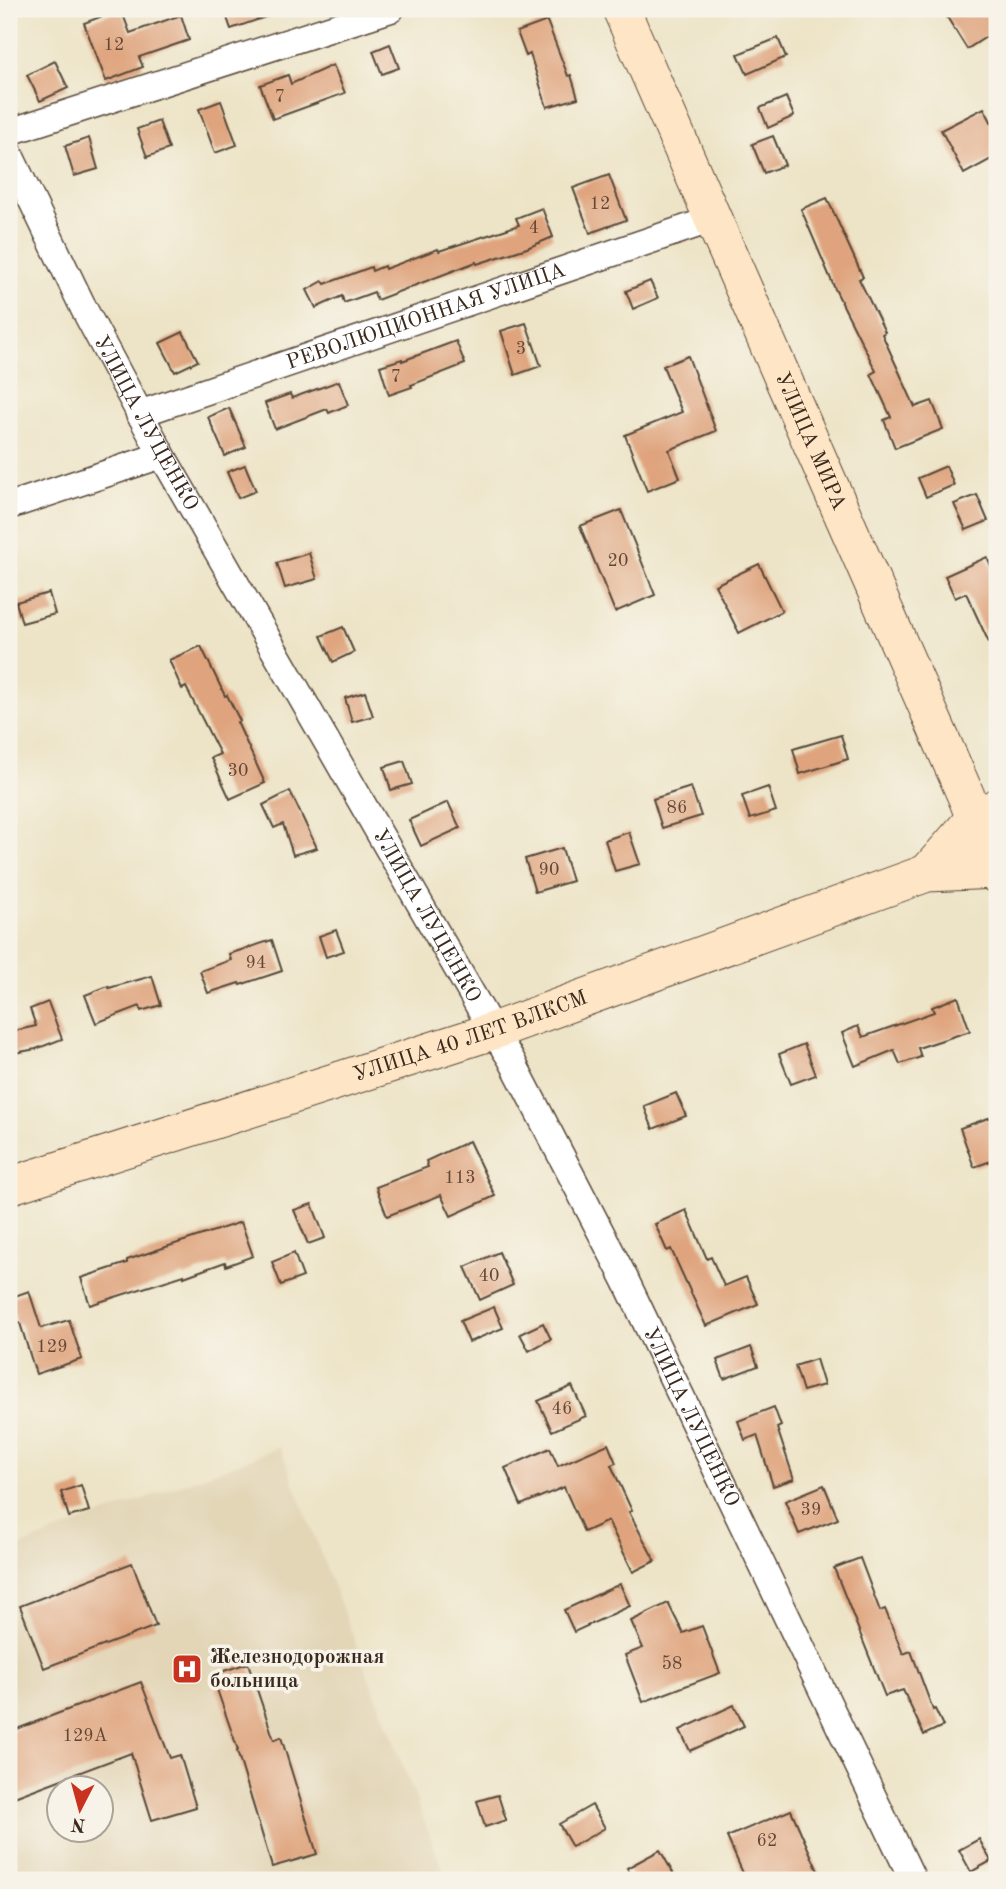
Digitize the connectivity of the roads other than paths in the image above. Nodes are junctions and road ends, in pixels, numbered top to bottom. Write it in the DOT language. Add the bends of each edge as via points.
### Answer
graph roads {
  1 [pos="391,9"];
  2 [pos="621,9"];
  3 [pos="9,132"];
  4 [pos="9,153"];
  5 [pos="713,219"];
  6 [pos="139,414"];
  7 [pos="162,455"];
  8 [pos="9,506"];
  9 [pos="986,813"];
  10 [pos="997,872"];
  11 [pos="927,873"];
  12 [pos="493,1031"];
  13 [pos="9,1186"];
  14 [pos="913,1880"];
  1 -- 3 [label="street"];
  2 -- 5 [label="street, УЛИЦА МИРА"];
  4 -- 6 [label="street, УЛИЦА ЛУЦЕНКО"];
  5 -- 6 [label="street, РЕВОЛЮЦИОННАЯ УЛИЦА"];
  5 -- 9 [label="street, УЛИЦА МИРА" via="966,796"];
  6 -- 7 [label="street, УЛИЦА ЛУЦЕНКО"];
  7 -- 8 [label="street"];
  7 -- 12 [label="street, УЛИЦА ЛУЦЕНКО"];
  9 -- 10 [label="street, УЛИЦА МИРА"];
  9 -- 11 [label="street, УЛИЦА 40 ЛЕТ ВЛКСМ"];
  10 -- 11 [label="street, УЛИЦА 40 ЛЕТ ВЛКСМ"];
  11 -- 12 [label="street, УЛИЦА 40 ЛЕТ ВЛКСМ"];
  12 -- 13 [label="street, УЛИЦА 40 ЛЕТ ВЛКСМ"];
  12 -- 14 [label="street, УЛИЦА ЛУЦЕНКО" via="625,1279"];
}
